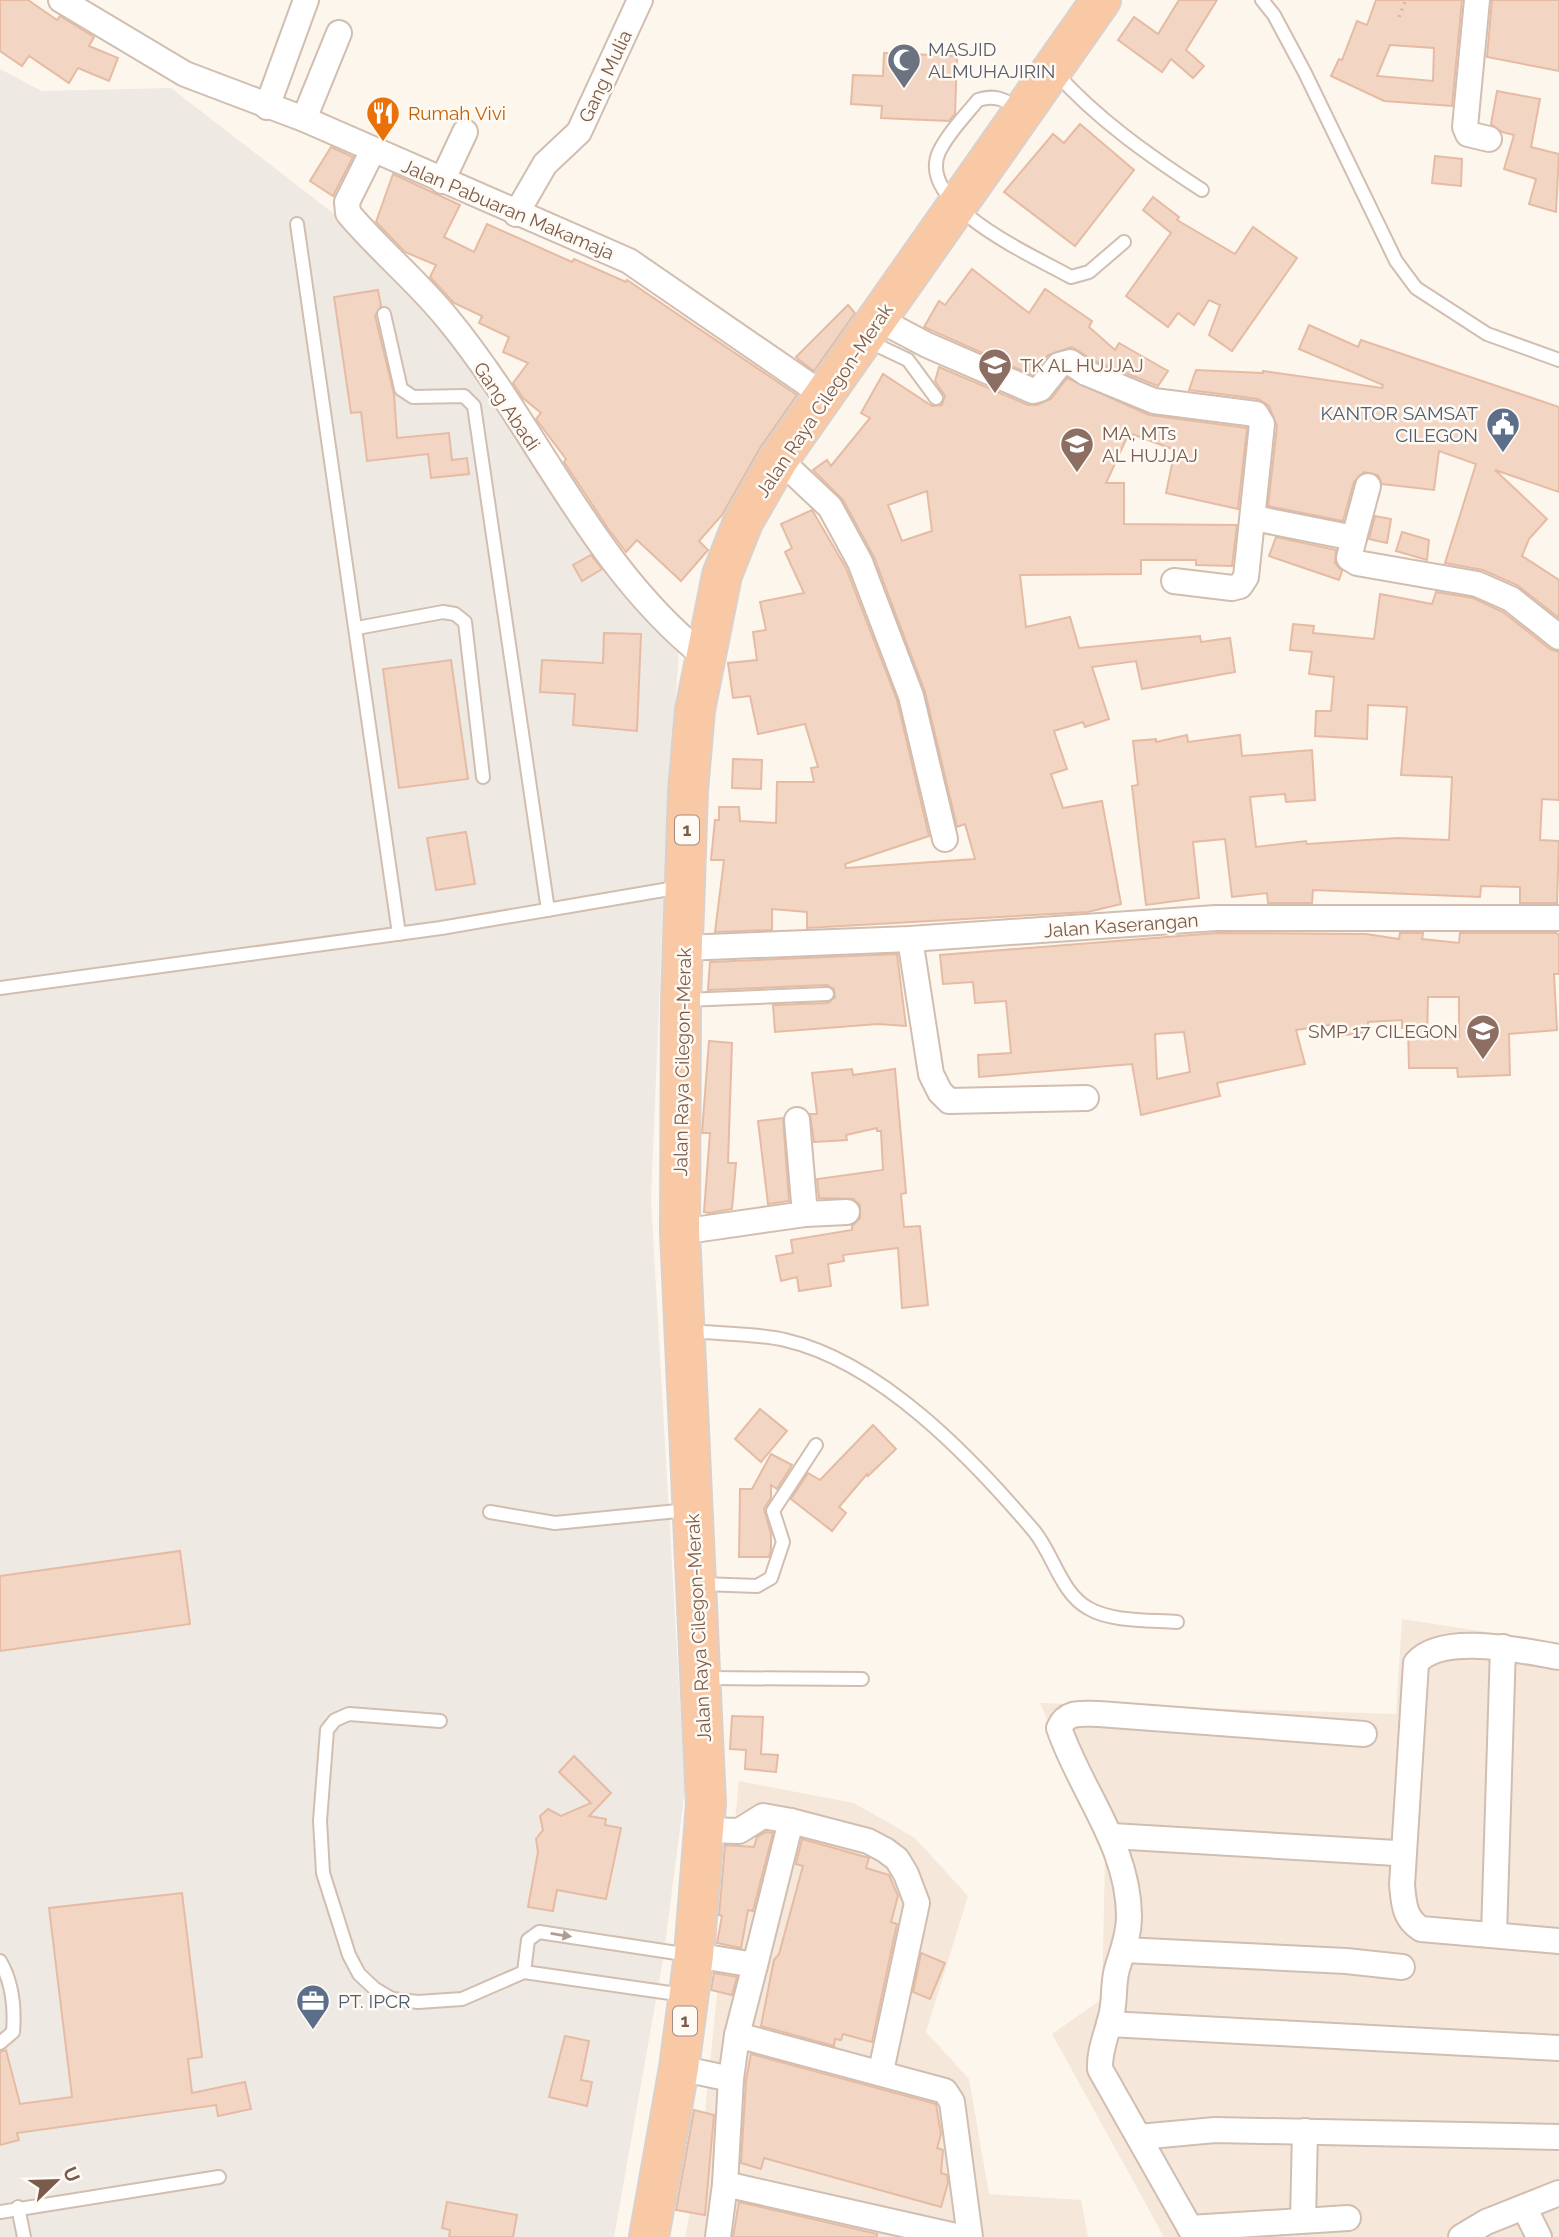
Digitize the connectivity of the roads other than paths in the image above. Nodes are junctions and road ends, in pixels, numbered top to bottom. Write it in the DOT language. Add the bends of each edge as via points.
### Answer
graph roads {
  1 [pos="61,0"];
  2 [pos="306,0"];
  3 [pos="640,0"];
  4 [pos="1101,0"];
  5 [pos="1262,0"];
  6 [pos="1477,0"];
  7 [pos="339,33"];
  8 [pos="1052,69"];
  9 [pos="267,107"];
  10 [pos="304,119"];
  11 [pos="466,132"];
  12 [pos="1489,139"];
  13 [pos="373,150"];
  14 [pos="442,181"];
  15 [pos="1202,190"];
  16 [pos="956,205"];
  17 [pos="516,214"];
  18 [pos="297,224"];
  19 [pos="1124,242"];
  20 [pos="384,314"];
  21 [pos="871,329"];
  22 [pos="1559,360"];
  23 [pos="825,396"];
  24 [pos="936,398"];
  25 [pos="779,459"];
  26 [pos="1368,486"];
  27 [pos="1254,518"];
  28 [pos="1354,538"];
  29 [pos="1174,581"];
  30 [pos="357,628"];
  31 [pos="1559,637"];
  32 [pos="704,656"];
  33 [pos="483,777"];
  34 [pos="945,839"];
  35 [pos="685,887"];
  36 [pos="548,910"];
  37 [pos="1559,918"];
  38 [pos="399,934"];
  39 [pos="911,939"];
  40 [pos="683,948"];
  41 [pos="0,988"];
  42 [pos="827,994"];
  43 [pos="681,1000"];
  44 [pos="1086,1098"];
  45 [pos="797,1120"];
  46 [pos="847,1212"];
  47 [pos="805,1214"];
  48 [pos="680,1232"];
  49 [pos="682,1330"];
  50 [pos="816,1445"];
  51 [pos="692,1509"];
  52 [pos="490,1512"];
  53 [pos="698,1584"];
  54 [pos="1177,1622"];
  55 [pos="1503,1647"];
  56 [pos="1559,1657"];
  57 [pos="701,1678"];
  58 [pos="862,1679"];
  59 [pos="440,1721"];
  60 [pos="1364,1734"];
  61 [pos="706,1804"];
  62 [pos="791,1821"];
  63 [pos="1112,1836"];
  64 [pos="1396,1853"];
  65 [pos="1494,1936"];
  66 [pos="1559,1941"];
  67 [pos="1124,1950"];
  68 [pos="694,1955"];
  69 [pos="0,1961"];
  70 [pos="755,1965"];
  71 [pos="1402,1967"];
  72 [pos="524,1972"];
  73 [pos="687,1996"];
  74 [pos="1109,2024"];
  75 [pos="737,2035"];
  76 [pos="0,2043"];
  77 [pos="1559,2048"];
  78 [pos="679,2068"];
  79 [pos="881,2071"];
  80 [pos="731,2079"];
  81 [pos="1305,2131"];
  82 [pos="1139,2137"];
  83 [pos="1559,2137"];
  84 [pos="219,2178"];
  85 [pos="726,2184"];
  86 [pos="1559,2193"];
  87 [pos="18,2207"];
  88 [pos="1524,2207"];
  89 [pos="0,2213"];
  90 [pos="1348,2218"];
  91 [pos="1303,2220"];
  92 [pos="1193,2232"];
  93 [pos="1559,2233"];
  94 [pos="24,2237"];
  95 [pos="649,2237"];
  96 [pos="718,2237"];
  97 [pos="960,2237"];
  98 [pos="970,2237"];
  99 [pos="1461,2237"];
  100 [pos="1539,2237"];
  101 [pos="1547,2237"];
  1 -- 9 [label="street, Jalan Pabuaran Makamaja" via="185,74"];
  2 -- 9 [label="street"];
  3 -- 17 [label="street, Gang Mulia" via="579,132 545,164"];
  4 -- 8 [label="highway, Jalan Raya Cilegon-Merak / 1"];
  5 -- 22 [label="lane" via="1304,73 1396,261 1416,288 1487,334"];
  6 -- 12 [label="street" via="1465,127 1468,134"];
  7 -- 10 [label="street"];
  8 -- 15 [label="lane" via="1142,151"];
  8 -- 16 [label="highway, Jalan Raya Cilegon-Merak / 1"];
  9 -- 10 [label="street, Jalan Pabuaran Makamaja"];
  10 -- 13 [label="street, Jalan Pabuaran Makamaja"];
  11 -- 14 [label="street"];
  13 -- 14 [label="street, Jalan Pabuaran Makamaja"];
  13 -- 32 [label="street, Gang Abadi" via="347,202 348,214 447,318 584,523 677,633"];
  14 -- 17 [label="street, Jalan Pabuaran Makamaja"];
  16 -- 19 [label="lane" via="974,222 1071,277 1089,272"];
  16 -- 21 [label="highway, Jalan Raya Cilegon-Merak / 1"];
  17 -- 23 [label="street, Jalan Pabuaran Makamaja" via="629,261"];
  18 -- 30 [label="lane"];
  20 -- 36 [label="lane" via="401,389 414,397 464,396 474,406"];
  21 -- 23 [label="highway, Jalan Raya Cilegon-Merak / 1"];
  21 -- 24 [label="lane" via="908,360"];
  21 -- 27 [label="street" via="927,345 1033,391 1064,362 1154,401 1256,414 1262,424"];
  23 -- 25 [label="highway, Jalan Raya Cilegon-Merak / 1"];
  25 -- 32 [label="highway, Jalan Raya Cilegon-Merak / 1" via="743,522 722,575"];
  25 -- 34 [label="street" via="830,507 860,562 911,696"];
  26 -- 28 [label="street"];
  27 -- 28 [label="street"];
  27 -- 29 [label="street" via="1247,578 1240,586"];
  28 -- 31 [label="street" via="1349,558 1353,562 1496,590"];
  30 -- 33 [label="lane" via="443,612 465,622"];
  30 -- 38 [label="lane"];
  32 -- 35 [label="highway, Jalan Raya Cilegon-Merak / 1" via="688,791"];
  35 -- 36 [label="lane"];
  35 -- 40 [label="highway, Jalan Raya Cilegon-Merak / 1"];
  36 -- 38 [label="lane"];
  37 -- 39 [label="street, Jalan Kaserangan" via="1216,918"];
  38 -- 41 [label="lane"];
  39 -- 40 [label="street, Jalan Kaserangan"];
  39 -- 44 [label="street" via="931,1074 949,1101"];
  40 -- 43 [label="highway, Jalan Raya Cilegon-Merak / 1"];
  42 -- 43 [label="lane"];
  43 -- 48 [label="highway, Jalan Raya Cilegon-Merak / 1"];
  45 -- 47 [label="street"];
  46 -- 47 [label="street"];
  47 -- 48 [label="street"];
  48 -- 49 [label="highway, Jalan Raya Cilegon-Merak / 1"];
  49 -- 51 [label="highway, Jalan Raya Cilegon-Merak / 1"];
  49 -- 54 [label="lane" via="785,1339 877,1382 952,1445 1035,1532 1079,1602 1094,1612"];
  50 -- 53 [label="lane" via="773,1511 783,1542 771,1578 757,1586"];
  51 -- 52 [label="lane" via="555,1523"];
  51 -- 53 [label="highway, Jalan Raya Cilegon-Merak / 1"];
  53 -- 57 [label="highway, Jalan Raya Cilegon-Merak / 1"];
  55 -- 56 [label="street"];
  55 -- 65 [label="street"];
  55 -- 65 [label="street" via="1476,1644 1436,1650 1424,1653 1416,1663 1402,1885 1404,1907 1421,1930"];
  57 -- 58 [label="lane"];
  57 -- 61 [label="highway, Jalan Raya Cilegon-Merak / 1"];
  59 -- 72 [label="lane" via="349,1714 327,1730 320,1821 323,1873 348,1955 375,1989 392,1999 418,2002 462,1998"];
  60 -- 63 [label="street" via="1072,1714 1059,1728"];
  61 -- 62 [label="street" via="739,1831 763,1816"];
  61 -- 68 [label="highway, Jalan Raya Cilegon-Merak / 1"];
  62 -- 70 [label="street"];
  62 -- 79 [label="street" via="868,1841 884,1850 897,1859 917,1903"];
  63 -- 64 [label="street"];
  63 -- 67 [label="street" via="1128,1905"];
  65 -- 66 [label="street"];
  67 -- 71 [label="street"];
  67 -- 74 [label="street" via="1116,1971"];
  68 -- 70 [label="street"];
  72 -- 68 [label="lane, one-way" via="528,1940 539,1932"];
  68 -- 73 [label="highway, Jalan Raya Cilegon-Merak / 1"];
  69 -- 76 [label="lane" via="10,1982 15,2015 13,2032"];
  70 -- 75 [label="street"];
  72 -- 73 [label="lane"];
  73 -- 78 [label="highway, Jalan Raya Cilegon-Merak / 1"];
  74 -- 77 [label="street"];
  74 -- 82 [label="street" via="1100,2069"];
  75 -- 79 [label="street"];
  75 -- 80 [label="street"];
  78 -- 80 [label="street"];
  78 -- 95 [label="highway, Jalan Raya Cilegon-Merak / 1"];
  79 -- 98 [label="street" via="937,2087 952,2102"];
  80 -- 85 [label="street"];
  81 -- 82 [label="street" via="1215,2130"];
  81 -- 83 [label="street"];
  81 -- 91 [label="street"];
  82 -- 92 [label="street"];
  84 -- 87 [label="lane"];
  85 -- 96 [label="street"];
  85 -- 97 [label="street"];
  86 -- 88 [label="street"];
  87 -- 89 [label="lane"];
  87 -- 94 [label="lane"];
  88 -- 99 [label="street"];
  88 -- 100 [label="street"];
  90 -- 91 [label="street"];
  91 -- 92 [label="street"];
  93 -- 101 [label="street"];
}
